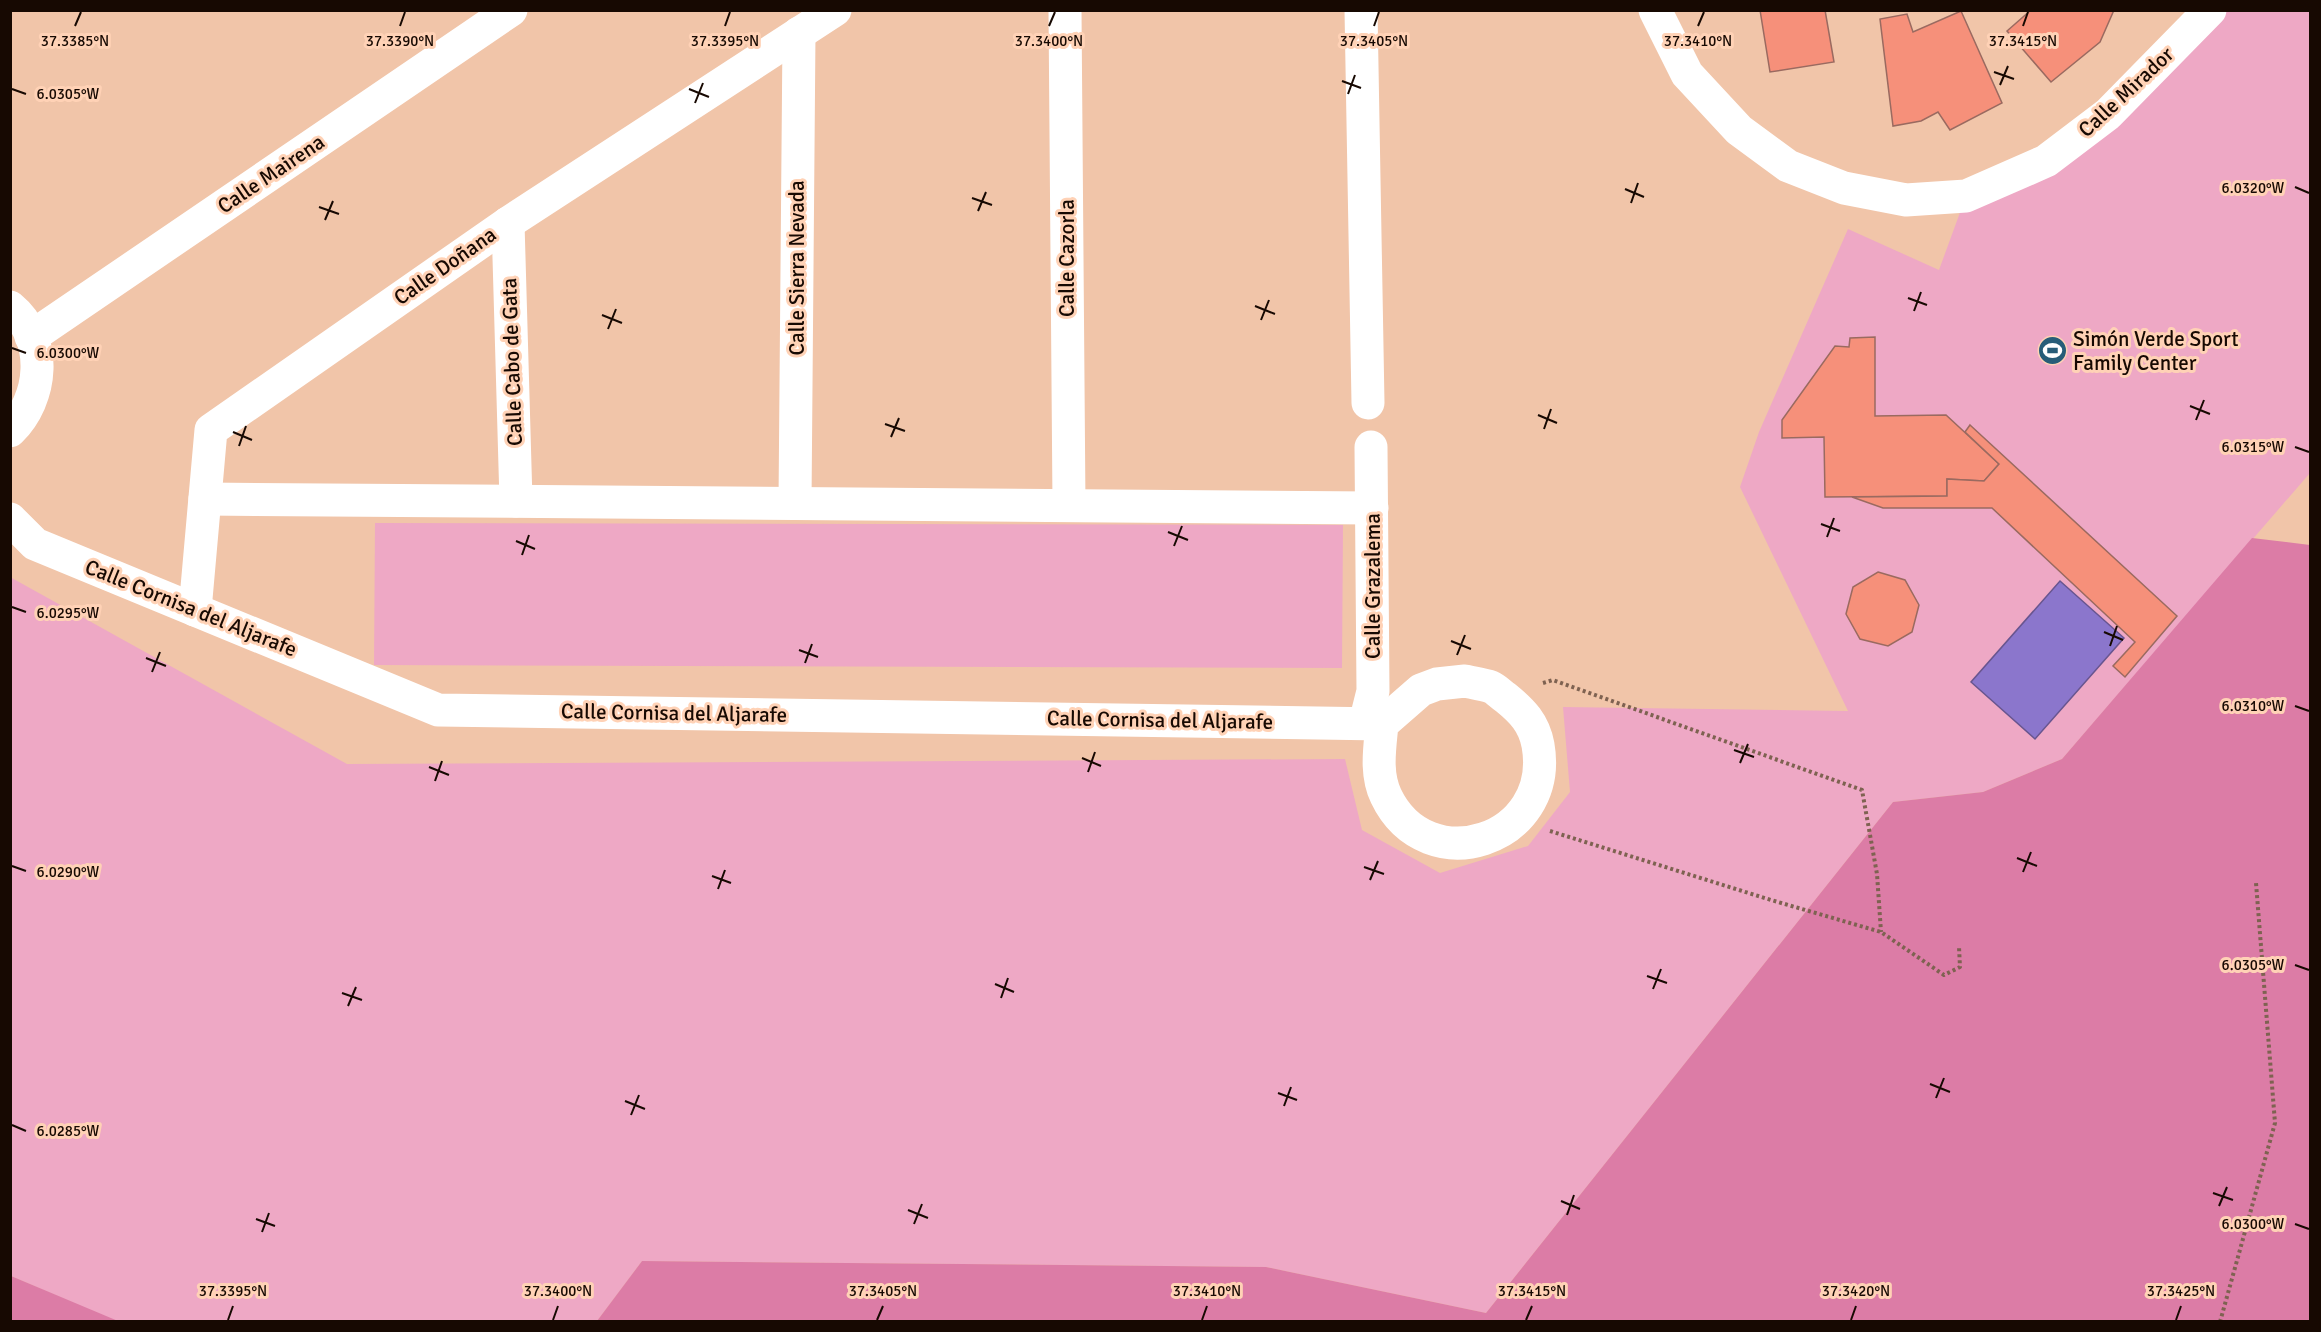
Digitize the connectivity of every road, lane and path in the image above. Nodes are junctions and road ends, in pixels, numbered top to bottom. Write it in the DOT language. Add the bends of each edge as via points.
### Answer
graph roads {
  1 [pos="511,10"];
  2 [pos="835,10"];
  3 [pos="1065,10"];
  4 [pos="1361,10"];
  5 [pos="1655,10"];
  6 [pos="2210,10"];
  7 [pos="799,33"];
  8 [pos="508,223"];
  9 [pos="10,308"];
  10 [pos="32,337"];
  11 [pos="1368,403"];
  12 [pos="10,431"];
  13 [pos="1371,447"];
  14 [pos="205,499"];
  15 [pos="516,501"];
  16 [pos="795,503"];
  17 [pos="1069,505"];
  18 [pos="1372,507"];
  19 [pos="10,519"];
  20 [pos="195,610"];
  21 [pos="1502,695"];
  22 [pos="1373,724"];
  23 [pos="1545,827"];
  24 [pos="2256,883"];
  25 [pos="1881,932"];
  26 [pos="1959,947"];
  27 [pos="2220,1322"];
  1 -- 10 [label="street, Calle Mairena"];
  2 -- 7 [label="street, Calle Doñana"];
  3 -- 17 [label="street, Calle Cazorla"];
  4 -- 11 [label="street"];
  5 -- 6 [label="street, Calle Mirador" via="1687,74 1739,130 1788,166 1844,188 1906,200 1966,196 2046,161 2108,114"];
  7 -- 8 [label="street, Calle Doñana"];
  7 -- 16 [label="street, Calle Sierra Nevada"];
  8 -- 14 [label="street, Calle Doñana" via="211,430"];
  8 -- 15 [label="street, Calle Cabo de Gata"];
  9 -- 10 [label="street"];
  10 -- 12 [label="street" via="38,364 35,393 23,419"];
  13 -- 18 [label="street, Calle Grazalema"];
  14 -- 15 [label="street"];
  14 -- 20 [label="street, Calle Doñana"];
  15 -- 16 [label="street"];
  16 -- 17 [label="street"];
  17 -- 18 [label="street"];
  18 -- 22 [label="street, Calle Grazalema"];
  19 -- 20 [label="street, Calle Cornisa del Aljarafe" via="35,544"];
  20 -- 22 [label="street, Calle Cornisa del Aljarafe" via="438,710"];
  21 -- 22 [label="street" via="1492,687 1465,681 1437,684 1421,690"];
  21 -- 22 [label="street" via="1525,713 1536,734 1541,762 1535,794 1519,818 1488,839 1460,844 1423,836 1401,819 1385,795"];
  21 -- 25 [label="path" via="1553,680 1862,790 1877,874"];
  23 -- 25 [label="path" via="1566,837"];
  24 -- 27 [label="path" via="2275,1123"];
  25 -- 26 [label="path" via="1944,975 1960,967"];
}
